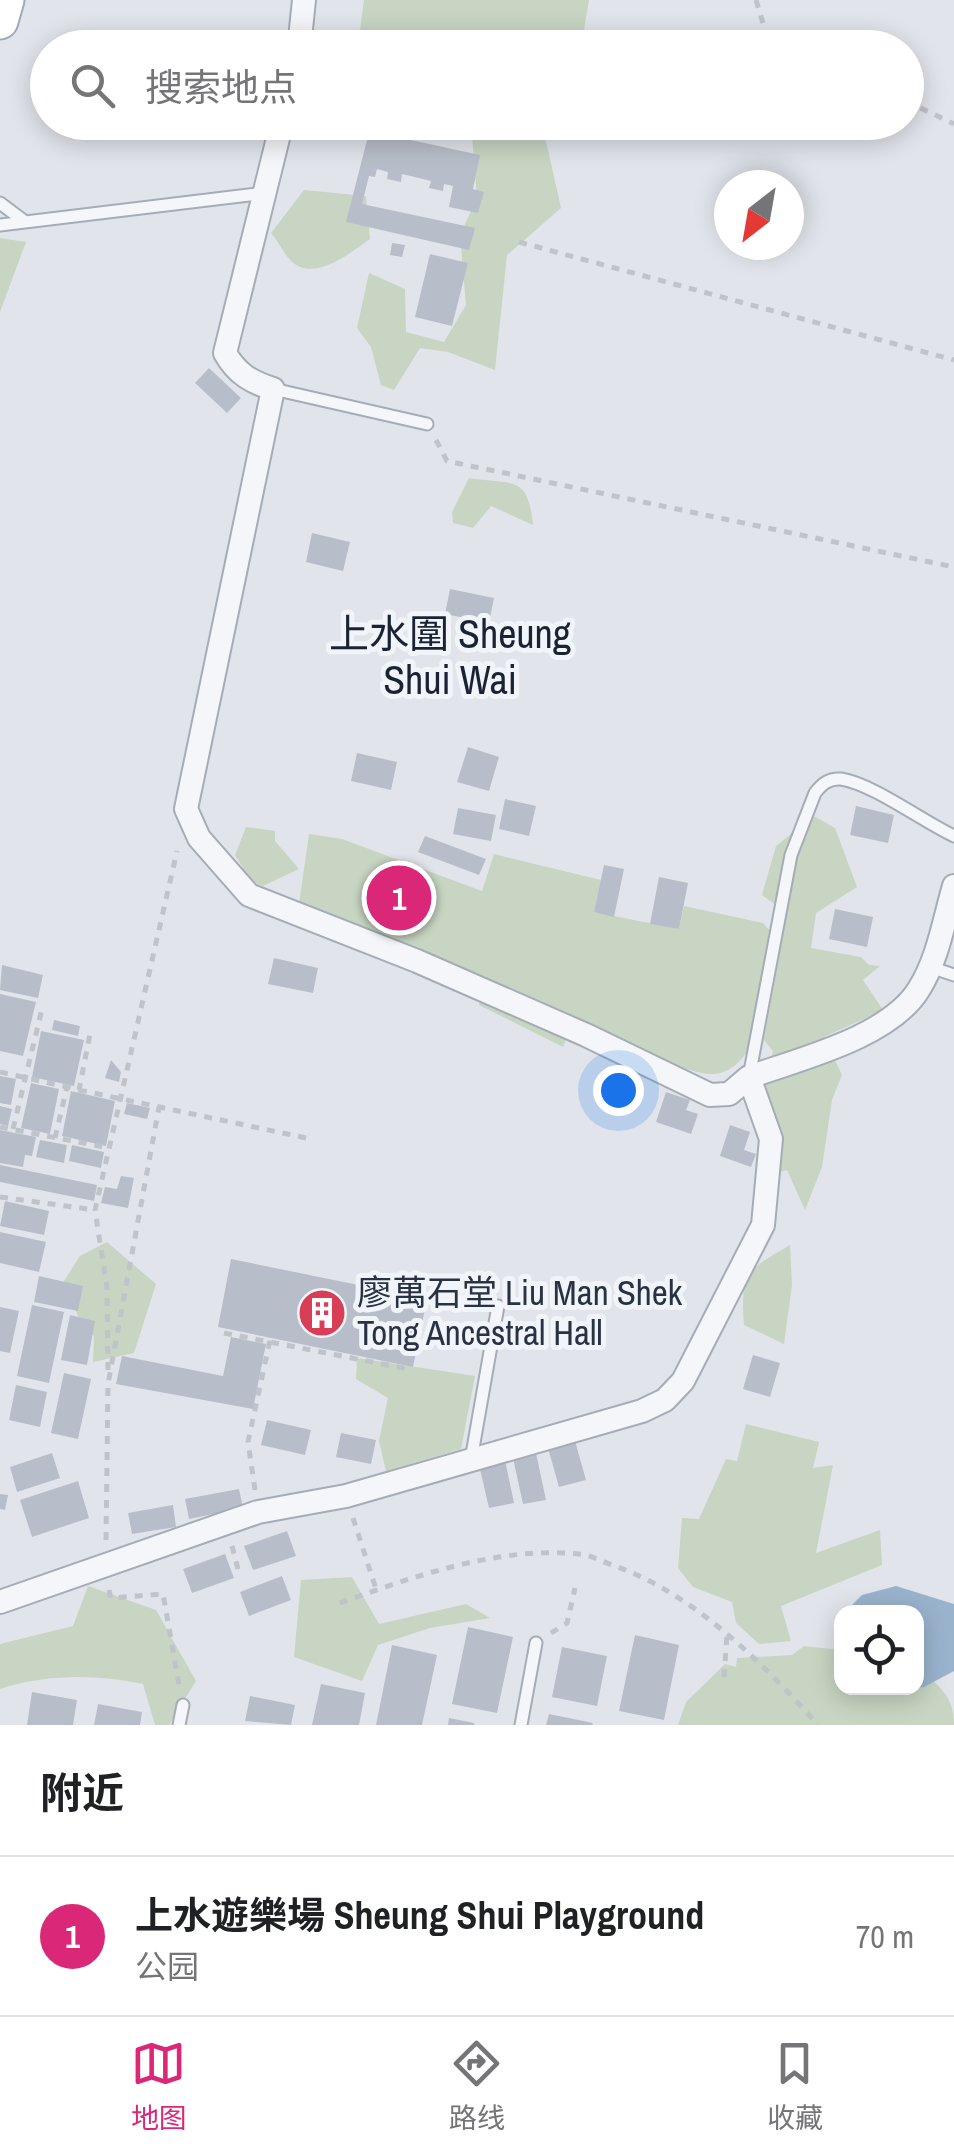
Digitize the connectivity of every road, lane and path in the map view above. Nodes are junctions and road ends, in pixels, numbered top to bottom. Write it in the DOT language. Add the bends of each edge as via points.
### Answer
graph roads {
  1 [pos="6,0"];
  2 [pos="304,0"];
  3 [pos="756,0"];
  4 [pos="0,21"];
  5 [pos="301,30"];
  6 [pos="765,30"];
  7 [pos="924,110"];
  8 [pos="954,124"];
  9 [pos="278,140"];
  10 [pos="265,193"];
  11 [pos="0,203"];
  12 [pos="24,221"];
  13 [pos="0,226"];
  14 [pos="519,242"];
  15 [pos="954,360"];
  16 [pos="274,390"];
  17 [pos="428,424"];
  18 [pos="447,461"];
  19 [pos="954,566"];
  20 [pos="186,810"];
  21 [pos="954,836"];
  22 [pos="954,886"];
  23 [pos="930,967"];
  24 [pos="954,974"];
  25 [pos="42,1008"];
  26 [pos="91,1030"];
  27 [pos="0,1072"];
  28 [pos="24,1076"];
  29 [pos="749,1078"];
  30 [pos="66,1087"];
  31 [pos="79,1090"];
  32 [pos="120,1098"];
  33 [pos="160,1108"];
  34 [pos="0,1127"];
  35 [pos="13,1129"];
  36 [pos="55,1138"];
  37 [pos="311,1139"];
  38 [pos="109,1148"];
  39 [pos="0,1197"];
  40 [pos="95,1210"];
  41 [pos="498,1306"];
  42 [pos="224,1333"];
  43 [pos="270,1340"];
  44 [pos="408,1369"];
  45 [pos="108,1384"];
  46 [pos="471,1460"];
  47 [pos="346,1496"];
  48 [pos="258,1512"];
  49 [pos="105,1556"];
  50 [pos="575,1588"];
  51 [pos="376,1590"];
  52 [pos="0,1602"];
  53 [pos="340,1602"];
  54 [pos="726,1634"];
  55 [pos="536,1643"];
  56 [pos="724,1677"];
  57 [pos="183,1705"];
  58 [pos="178,1725"];
  59 [pos="521,1725"];
  60 [pos="818,1725"];
  1 -- 4 [label="main road"];
  2 -- 5 [label="street"];
  3 -- 6 [label="path"];
  7 -- 8 [label="path"];
  9 -- 10 [label="street"];
  10 -- 12 [label="lane"];
  10 -- 16 [label="street" via="225,353 253,383"];
  11 -- 12 [label="lane"];
  12 -- 13 [label="lane"];
  14 -- 15 [label="path"];
  16 -- 17 [label="lane"];
  16 -- 20 [label="street"];
  18 -- 19 [label="path"];
  20 -- 29 [label="street" via="199,838 250,895 434,968 710,1096 728,1094"];
  20 -- 32 [label="path"];
  21 -- 29 [label="lane" via="862,786 842,780 821,785 791,855"];
  22 -- 23 [label="street"];
  23 -- 24 [label="lane"];
  23 -- 29 [label="street" via="899,1013 847,1042"];
  25 -- 28 [label="path"];
  26 -- 31 [label="path"];
  27 -- 28 [label="path"];
  28 -- 30 [label="path"];
  28 -- 35 [label="path"];
  29 -- 46 [label="street" via="771,1139 764,1225 683,1381 642,1411"];
  30 -- 31 [label="path"];
  30 -- 36 [label="path"];
  31 -- 32 [label="path"];
  32 -- 33 [label="path"];
  32 -- 38 [label="path"];
  33 -- 37 [label="path"];
  33 -- 45 [label="path"];
  34 -- 35 [label="path"];
  35 -- 36 [label="path"];
  36 -- 38 [label="path"];
  38 -- 40 [label="path"];
  39 -- 40 [label="path"];
  40 -- 45 [label="path" via="107,1288"];
  41 -- 46 [label="lane"];
  42 -- 43 [label="path"];
  43 -- 44 [label="path"];
  43 -- 48 [label="path" via="248,1442"];
  45 -- 49 [label="path"];
  46 -- 47 [label="street"];
  47 -- 48 [label="street"];
  47 -- 51 [label="path"];
  48 -- 49 [label="street"];
  49 -- 52 [label="street"];
  49 -- 57 [label="path" via="111,1598 164,1594"];
  50 -- 55 [label="path" via="567,1623"];
  51 -- 53 [label="path"];
  51 -- 54 [label="path" via="516,1553 582,1554 646,1577"];
  54 -- 56 [label="path"];
  54 -- 60 [label="path"];
  55 -- 59 [label="lane"];
  57 -- 58 [label="lane"];
}
